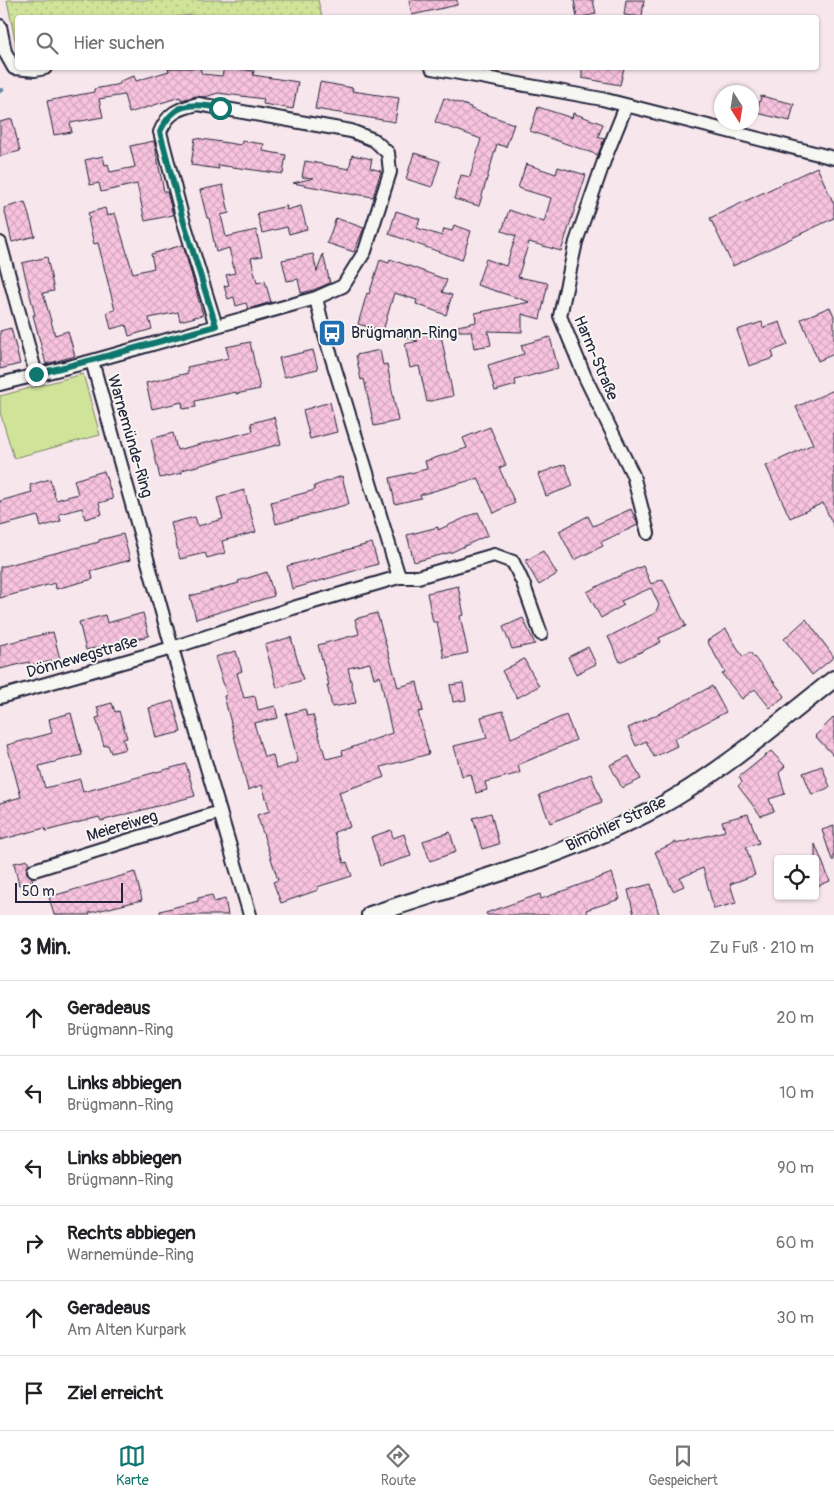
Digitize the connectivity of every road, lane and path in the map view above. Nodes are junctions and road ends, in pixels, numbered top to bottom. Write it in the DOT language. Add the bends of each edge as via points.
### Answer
graph roads {
  1 [pos="0,26"];
  2 [pos="15,68"];
  3 [pos="444,70"];
  4 [pos="626,106"];
  5 [pos="834,158"];
  6 [pos="0,243"];
  7 [pos="316,298"];
  8 [pos="216,326"];
  9 [pos="92,360"];
  10 [pos="36,374"];
  11 [pos="0,384"];
  12 [pos="648,533"];
  13 [pos="399,577"];
  14 [pos="541,634"];
  15 [pos="172,648"];
  16 [pos="834,679"];
  17 [pos="0,697"];
  18 [pos="220,812"];
  19 [pos="34,870"];
  20 [pos="250,915"];
  21 [pos="370,915"];
  1 -- 2 [label="street" via="5,52"];
  3 -- 4 [label="street"];
  4 -- 5 [label="street"];
  4 -- 12 [label="street, Harm-Straße" via="576,242 560,316 585,377 633,475"];
  6 -- 10 [label="street"];
  7 -- 8 [label="street, Warnemünde-Ring"];
  7 -- 8 [label="street" via="344,286 365,251 390,172 388,152 374,140 350,131 198,104 179,108 165,120 160,132"];
  7 -- 13 [label="street"];
  8 -- 9 [label="street, Warnemünde-Ring"];
  9 -- 10 [label="street"];
  9 -- 15 [label="street, Warnemünde-Ring"];
  10 -- 11 [label="street"];
  13 -- 14 [label="street" via="418,577 494,555 513,562"];
  13 -- 15 [label="street"];
  15 -- 17 [label="street, Dönnewegstraße"];
  15 -- 18 [label="street, Warnemünde-Ring"];
  16 -- 21 [label="street, Bimöhler Straße" via="732,758 656,808 605,833 527,863"];
  18 -- 19 [label="street, Meiereiweg"];
  18 -- 20 [label="street, Warnemünde-Ring"];
}
